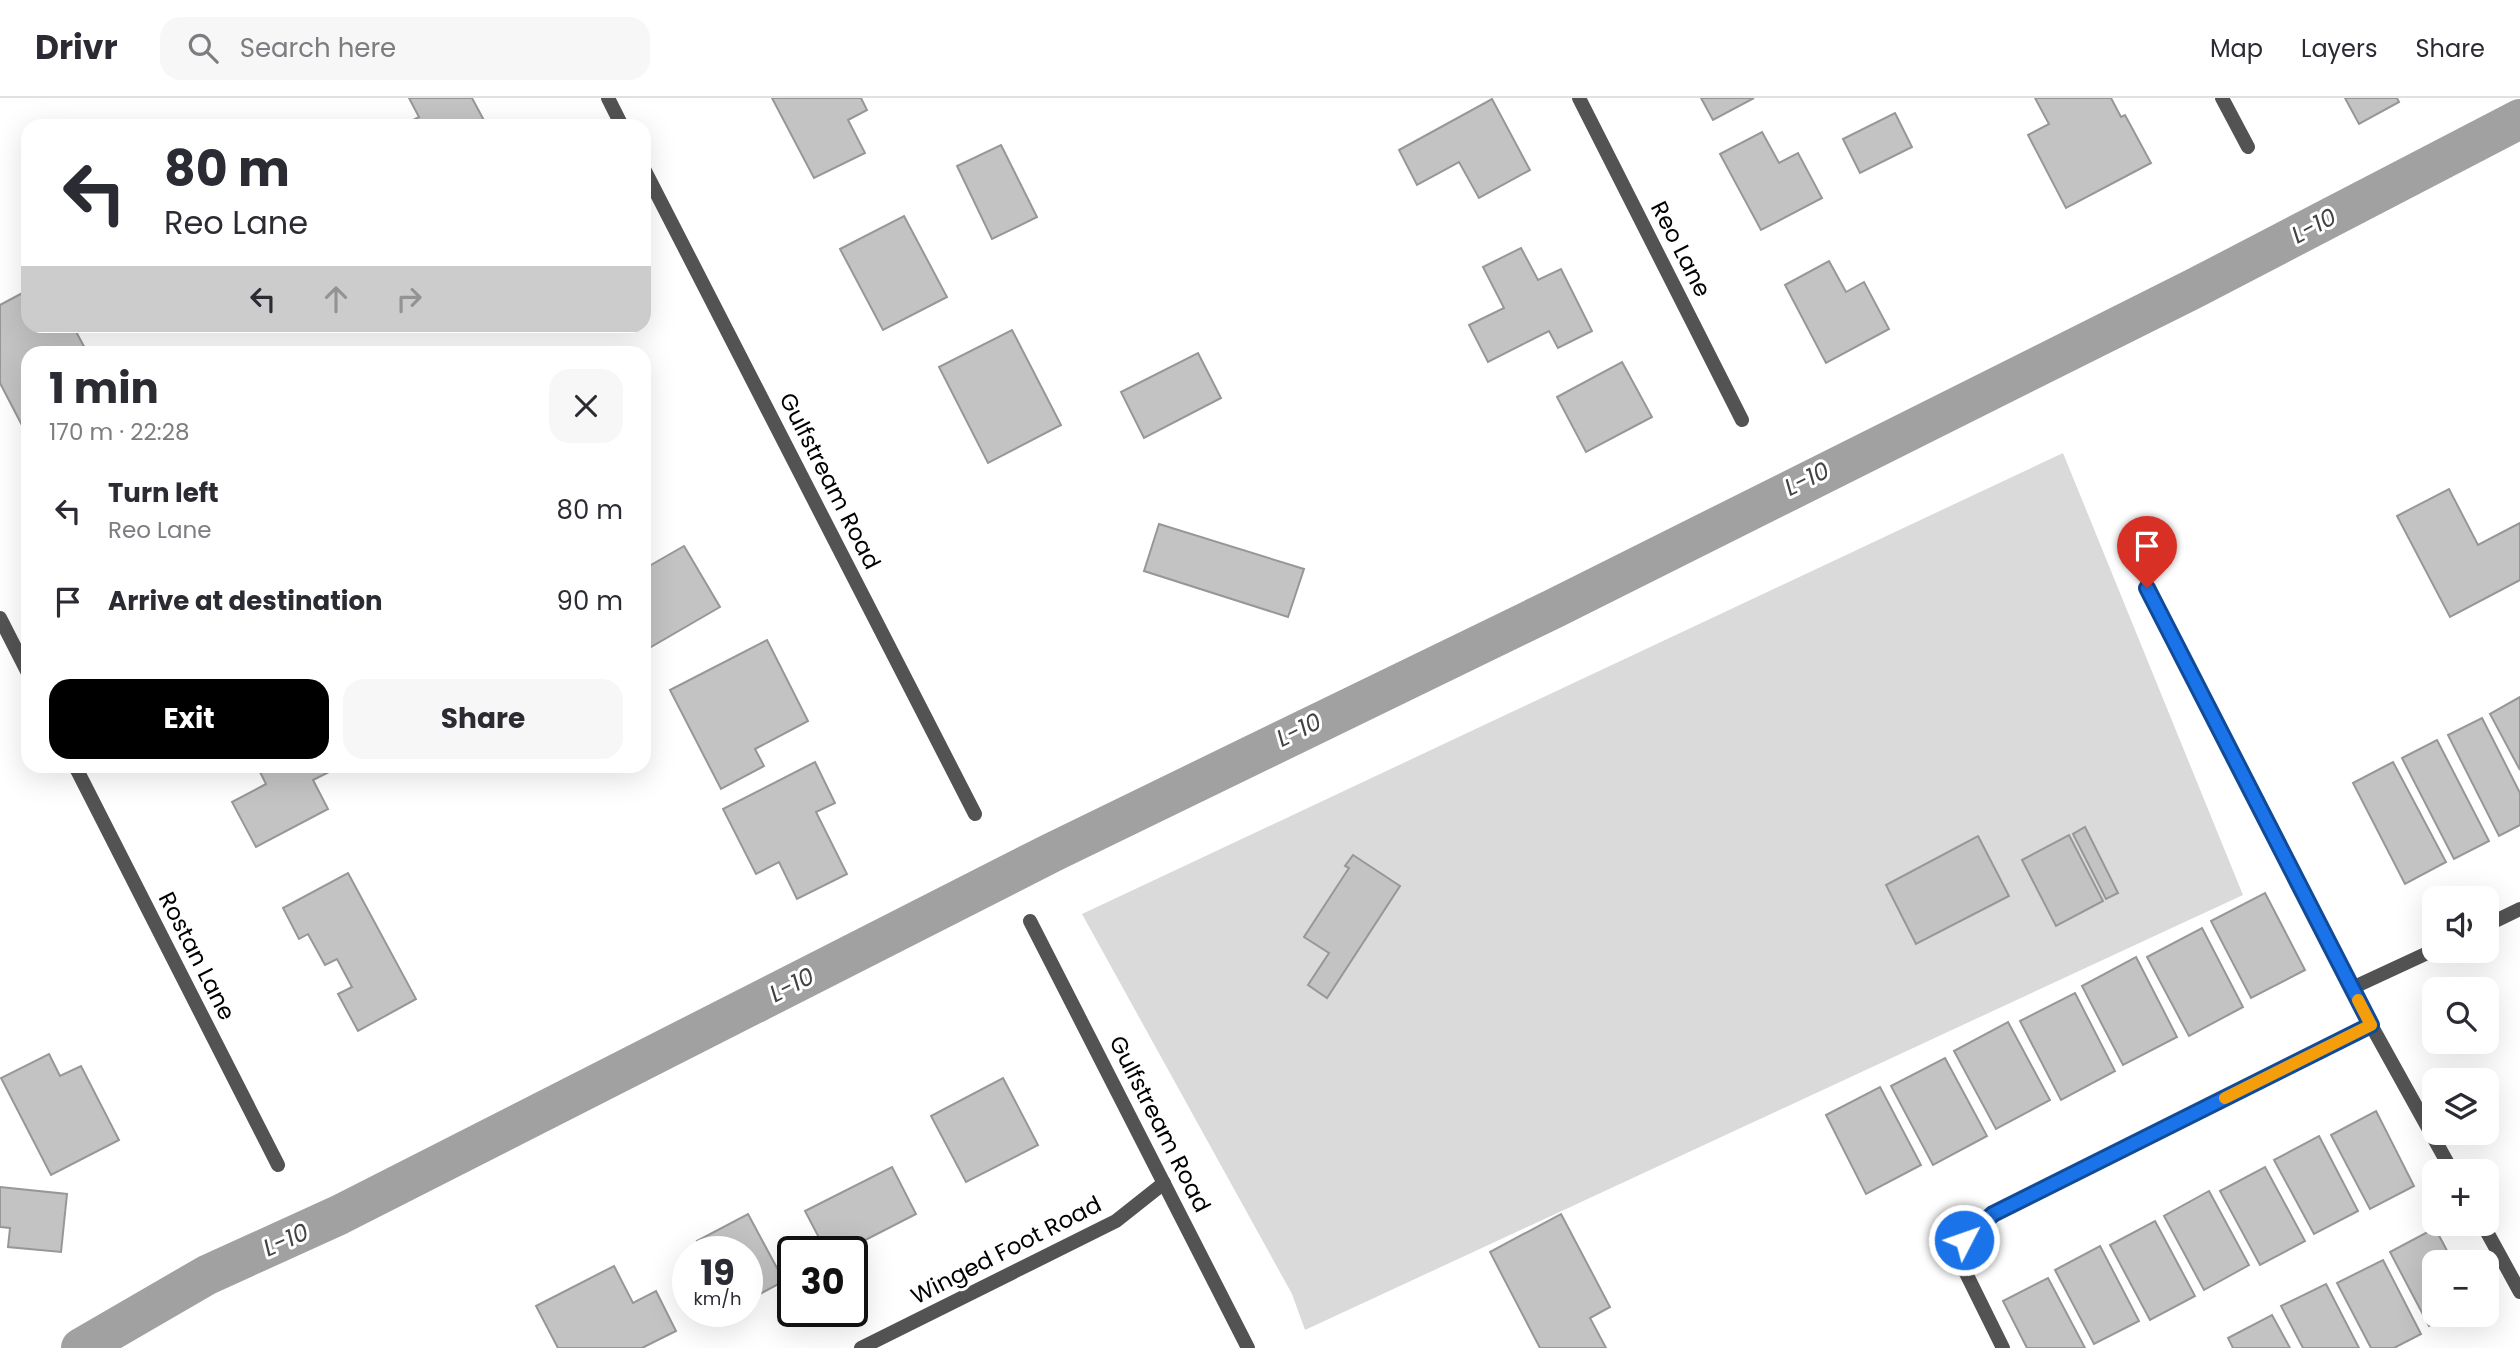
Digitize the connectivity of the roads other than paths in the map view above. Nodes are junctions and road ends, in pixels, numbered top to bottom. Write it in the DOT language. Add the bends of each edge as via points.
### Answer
graph roads {
  1 [pos="608,98"];
  2 [pos="1579,98"];
  3 [pos="2222,98"];
  4 [pos="618,119"];
  5 [pos="2248,147"];
  6 [pos="651,183"];
  7 [pos="1742,420"];
  8 [pos="2147,588"];
  9 [pos="0,618"];
  10 [pos="21,659"];
  11 [pos="79,773"];
  12 [pos="975,814"];
  13 [pos="2520,909"];
  14 [pos="2499,919"];
  15 [pos="1030,921"];
  16 [pos="2422,956"];
  17 [pos="2352,988"];
  18 [pos="2371,1025"];
  19 [pos="2445,1159"];
  20 [pos="278,1165"];
  21 [pos="1164,1183"];
  22 [pos="2489,1236"];
  23 [pos="2520,1292"];
  24 [pos="861,1348"];
  25 [pos="1248,1348"];
  26 [pos="2003,1348"];
  1 -- 4 [label="street"];
  2 -- 7 [label="street, Reo Lane"];
  3 -- 5 [label="street"];
  6 -- 12 [label="street, Gulfstream Road"];
  8 -- 17 [label="street"];
  9 -- 10 [label="street"];
  11 -- 20 [label="street, Rostan Lane"];
  13 -- 14 [label="street"];
  15 -- 21 [label="street, Gulfstream Road"];
  16 -- 17 [label="street"];
  17 -- 18 [label="street"];
  18 -- 19 [label="street"];
  18 -- 26 [label="street" via="1993,1214 1964,1240 1960,1261"];
  21 -- 24 [label="street, Winged Foot Road" via="1116,1222"];
  21 -- 25 [label="street, Gulfstream Road"];
  22 -- 23 [label="street"];
}
